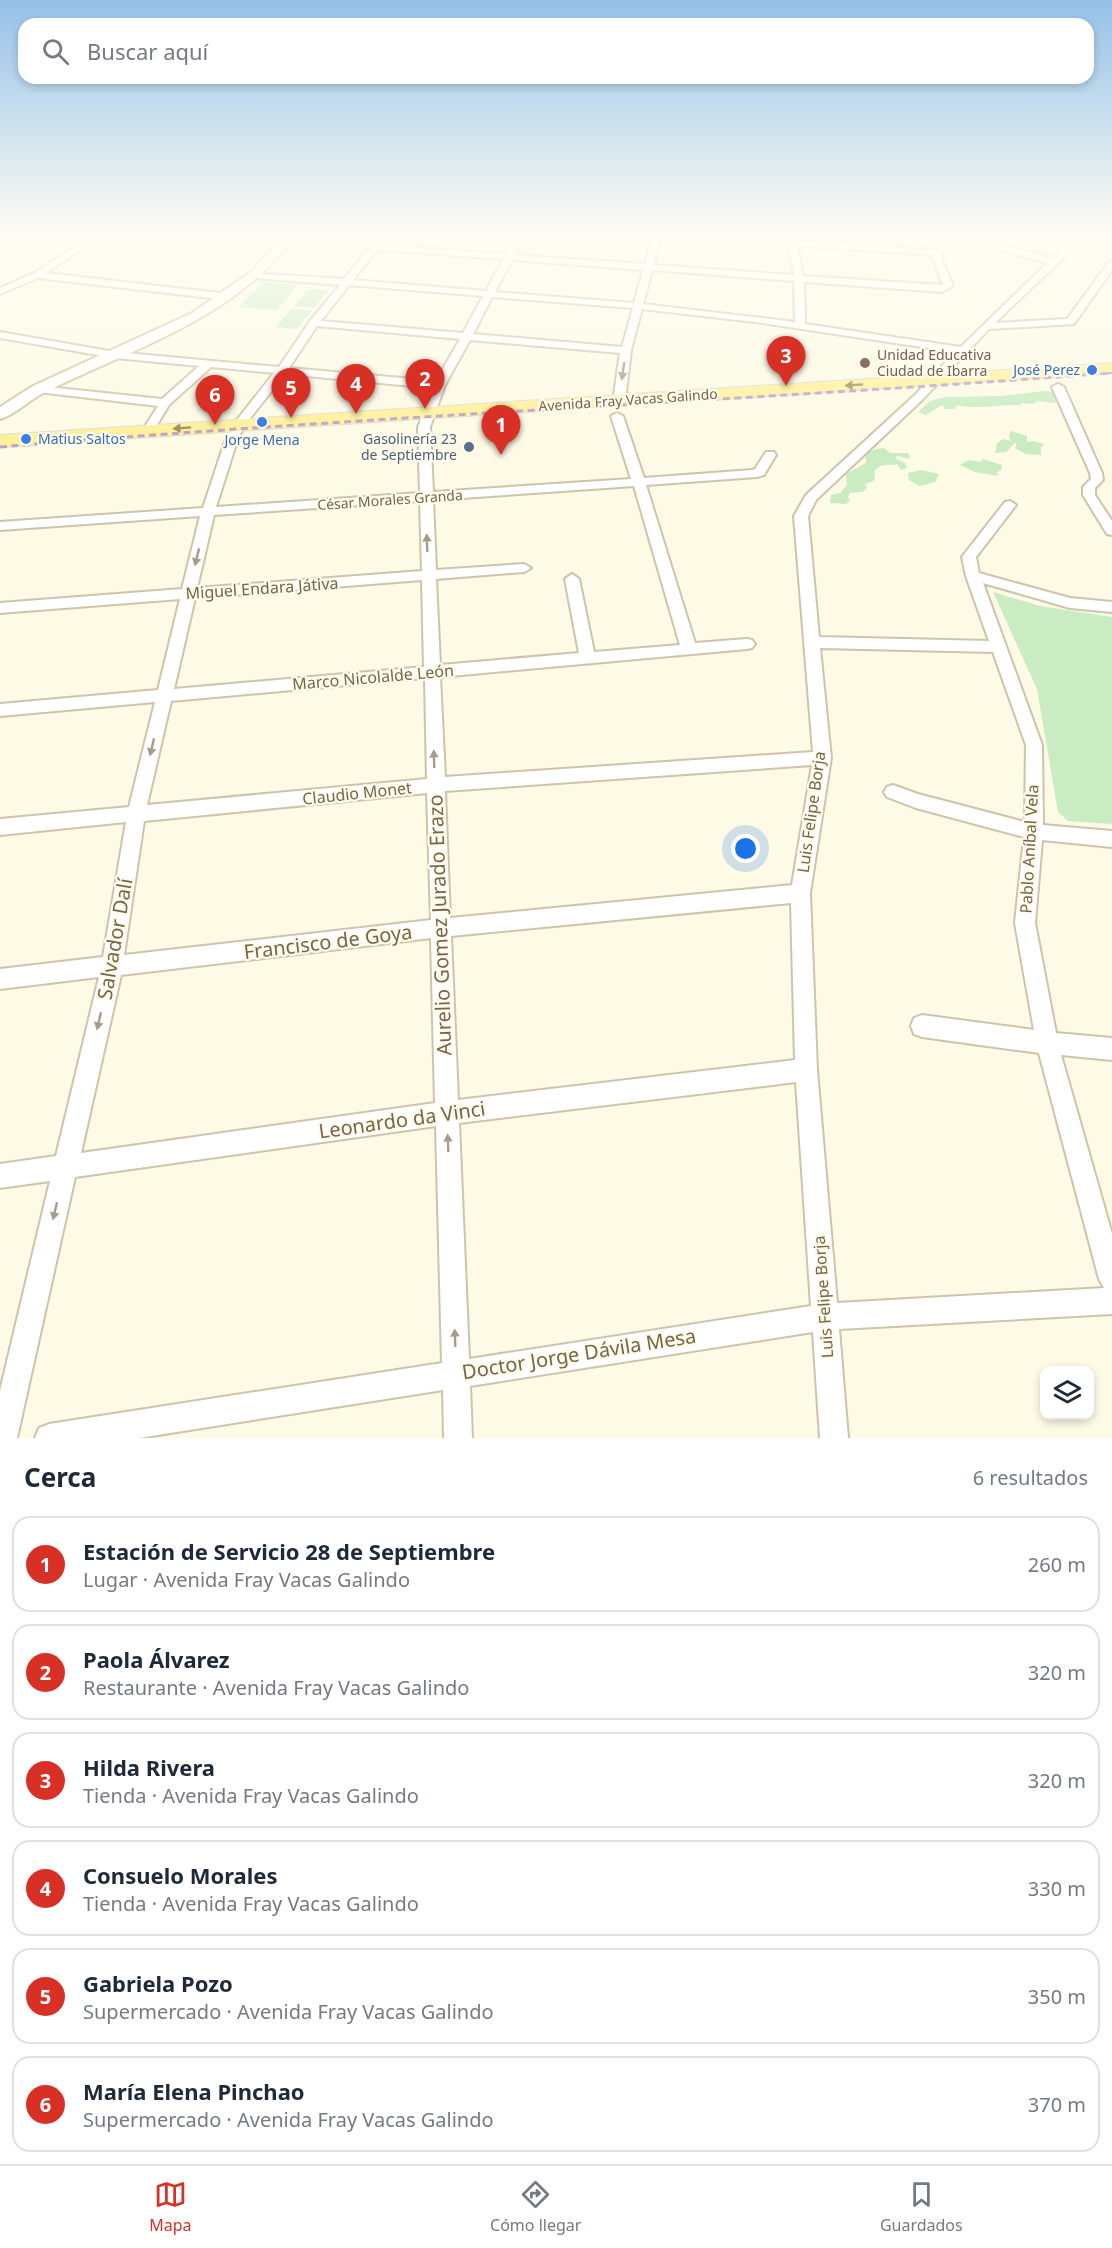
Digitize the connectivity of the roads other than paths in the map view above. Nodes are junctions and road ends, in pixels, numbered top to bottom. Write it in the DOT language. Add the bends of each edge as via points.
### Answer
graph roads {
  1 [pos="223,300"];
  2 [pos="332,300"];
  3 [pos="486,300"];
  4 [pos="565,300"];
  5 [pos="640,300"];
  6 [pos="799,300"];
  7 [pos="1013,300"];
  8 [pos="1086,300"];
  9 [pos="638,306"];
  10 [pos="314,323"];
  11 [pos="800,326"];
  12 [pos="986,326"];
  13 [pos="0,335"];
  14 [pos="466,336"];
  15 [pos="626,350"];
  16 [pos="961,350"];
  17 [pos="115,355"];
  18 [pos="208,363"];
  19 [pos="946,366"];
  20 [pos="1112,368"];
  21 [pos="282,370"];
  22 [pos="974,377"];
  23 [pos="934,379"];
  24 [pos="1112,384"];
  25 [pos="440,385"];
  26 [pos="1058,387"];
  27 [pos="38,389"];
  28 [pos="919,397"];
  29 [pos="165,403"];
  30 [pos="618,409"];
  31 [pos="0,414"];
  32 [pos="426,420"];
  33 [pos="148,431"];
  34 [pos="235,433"];
  35 [pos="0,441"];
  36 [pos="770,455"];
  37 [pos="0,456"];
  38 [pos="639,483"];
  39 [pos="425,497"];
  40 [pos="1010,505"];
  41 [pos="208,512"];
  42 [pos="0,526"];
  43 [pos="1112,531"];
  44 [pos="524,568"];
  45 [pos="428,576"];
  46 [pos="973,576"];
  47 [pos="572,579"];
  48 [pos="187,593"];
  49 [pos="1112,607"];
  50 [pos="0,608"];
  51 [pos="812,642"];
  52 [pos="747,644"];
  53 [pos="998,647"];
  54 [pos="689,649"];
  55 [pos="588,658"];
  56 [pos="431,672"];
  57 [pos="165,695"];
  58 [pos="0,710"];
  59 [pos="822,758"];
  60 [pos="435,785"];
  61 [pos="893,792"];
  62 [pos="136,815"];
  63 [pos="0,827"];
  64 [pos="1034,832"];
  65 [pos="1112,839"];
  66 [pos="800,893"];
  67 [pos="440,928"];
  68 [pos="112,967"];
  69 [pos="0,979"];
  70 [pos="922,1026"];
  71 [pos="1047,1043"];
  72 [pos="1112,1049"];
  73 [pos="806,1070"];
  74 [pos="447,1113"];
  75 [pos="65,1168"];
  76 [pos="0,1176"];
  77 [pos="1112,1280"];
  78 [pos="1112,1301"];
  79 [pos="825,1317"];
  80 [pos="456,1373"];
  81 [pos="3,1438"];
  82 [pos="49,1438"];
  83 [pos="458,1438"];
  84 [pos="834,1438"];
  1 -- 17 [label="street"];
  2 -- 10 [label="street"];
  3 -- 14 [label="street"];
  4 -- 9 [label="street"];
  5 -- 9 [label="street"];
  6 -- 11 [label="street"];
  7 -- 12 [label="street, Luis Felipe Borja"];
  8 -- 12 [label="street" via="1070,322"];
  9 -- 11 [label="street"];
  9 -- 15 [label="street"];
  10 -- 14 [label="street"];
  10 -- 21 [label="street"];
  11 -- 16 [label="street"];
  12 -- 16 [label="street, Luis Felipe Borja"];
  13 -- 17 [label="street"];
  14 -- 15 [label="street"];
  14 -- 25 [label="street"];
  15 -- 30 [label="street, one-way"];
  16 -- 19 [label="street, Luis Felipe Borja"];
  17 -- 18 [label="street"];
  17 -- 27 [label="street"];
  18 -- 21 [label="street"];
  18 -- 29 [label="street"];
  19 -- 22 [label="main road"];
  19 -- 23 [label="street, Luis Felipe Borja"];
  20 -- 22 [label="main road, Avenida Fray Vacas Galindo"];
  21 -- 25 [label="street"];
  21 -- 34 [label="street"];
  22 -- 23 [label="main road, Avenida Fray Vacas Galindo"];
  23 -- 28 [label="street, Luis Felipe Borja"];
  23 -- 30 [label="main road, Avenida Fray Vacas Galindo, one-way"];
  24 -- 26 [label="main road, Avenida Fray Vacas Galindo"];
  25 -- 32 [label="street"];
  26 -- 28 [label="main road, Avenida Fray Vacas Galindo"];
  26 -- 43 [label="street" via="1086,456 1098,474 1089,487 1089,495"];
  27 -- 29 [label="street"];
  27 -- 31 [label="street"];
  28 -- 30 [label="main road, Avenida Fray Vacas Galindo"];
  28 -- 51 [label="street, Luis Felipe Borja" via="811,498 801,516"];
  29 -- 33 [label="street"];
  30 -- 32 [label="main road, Avenida Fray Vacas Galindo"];
  30 -- 38 [label="street"];
  32 -- 34 [label="main road, Avenida Fray Vacas Galindo"];
  32 -- 39 [label="street, Aurelio Gomez Jurado Erazo"];
  34 -- 33 [label="main road, Avenida Fray Vacas Galindo, one-way"];
  33 -- 35 [label="main road, Avenida Fray Vacas Galindo"];
  34 -- 37 [label="main road, Avenida Fray Vacas Galindo"];
  34 -- 41 [label="street, Salvador Dalí"];
  36 -- 38 [label="street, César Morales Granda" via="760,472 753,474"];
  38 -- 39 [label="street, César Morales Granda"];
  38 -- 54 [label="street"];
  39 -- 41 [label="street, César Morales Granda"];
  45 -- 39 [label="street, Aurelio Gomez Jurado Erazo, one-way"];
  40 -- 46 [label="street, Pablo Aníbal Vela" via="969,557"];
  41 -- 42 [label="street, César Morales Granda"];
  41 -- 48 [label="street, Salvador Dalí, one-way"];
  44 -- 45 [label="street, Miguel Endara Játiva"];
  45 -- 48 [label="street, Miguel Endara Játiva"];
  45 -- 56 [label="street, Aurelio Gomez Jurado Erazo"];
  46 -- 49 [label="street" via="1070,603"];
  46 -- 53 [label="street, Pablo Aníbal Vela"];
  47 -- 55 [label="street"];
  48 -- 50 [label="street, Miguel Endara Játiva"];
  48 -- 57 [label="street, Salvador Dalí"];
  51 -- 53 [label="street"];
  51 -- 59 [label="street, Luis Felipe Borja"];
  52 -- 54 [label="street, Marco Nicolalde León"];
  53 -- 64 [label="street, Pablo Aníbal Vela" via="1034,745"];
  54 -- 55 [label="street, Marco Nicolalde León"];
  55 -- 56 [label="street, Marco Nicolalde León"];
  56 -- 57 [label="street, Marco Nicolalde León"];
  60 -- 56 [label="street, Aurelio Gomez Jurado Erazo, one-way"];
  57 -- 58 [label="street, Marco Nicolalde León"];
  57 -- 62 [label="street, Salvador Dalí, one-way"];
  59 -- 60 [label="street, Claudio Monet"];
  59 -- 66 [label="street, Luis Felipe Borja"];
  60 -- 62 [label="street, Claudio Monet"];
  60 -- 67 [label="street, Aurelio Gomez Jurado Erazo"];
  61 -- 64 [label="street"];
  62 -- 63 [label="street, Claudio Monet"];
  62 -- 68 [label="street, Salvador Dalí"];
  64 -- 65 [label="street"];
  64 -- 71 [label="street, Pablo Aníbal Vela" via="1025,923"];
  66 -- 67 [label="street, Francisco de Goya"];
  66 -- 73 [label="street, Luis Felipe Borja"];
  67 -- 68 [label="street, Francisco de Goya"];
  67 -- 74 [label="street, Aurelio Gomez Jurado Erazo"];
  68 -- 69 [label="street, Francisco de Goya"];
  68 -- 75 [label="street, Salvador Dalí, one-way"];
  70 -- 71 [label="street"];
  71 -- 72 [label="street"];
  71 -- 77 [label="street, Pablo Aníbal Vela"];
  73 -- 74 [label="street, Leonardo da Vinci"];
  73 -- 79 [label="street, Luis Felipe Borja"];
  74 -- 75 [label="street, Leonardo da Vinci"];
  80 -- 74 [label="street, Aurelio Gomez Jurado Erazo, one-way"];
  75 -- 76 [label="street, Leonardo da Vinci"];
  75 -- 81 [label="street, Salvador Dalí, one-way"];
  78 -- 79 [label="street, Doctor Jorge Dávila Mesa"];
  79 -- 80 [label="street, Doctor Jorge Dávila Mesa"];
  79 -- 84 [label="street, Luis Felipe Borja"];
  80 -- 82 [label="street, Doctor Jorge Dávila Mesa"];
  80 -- 83 [label="street, Aurelio Gomez Jurado Erazo"];
}
